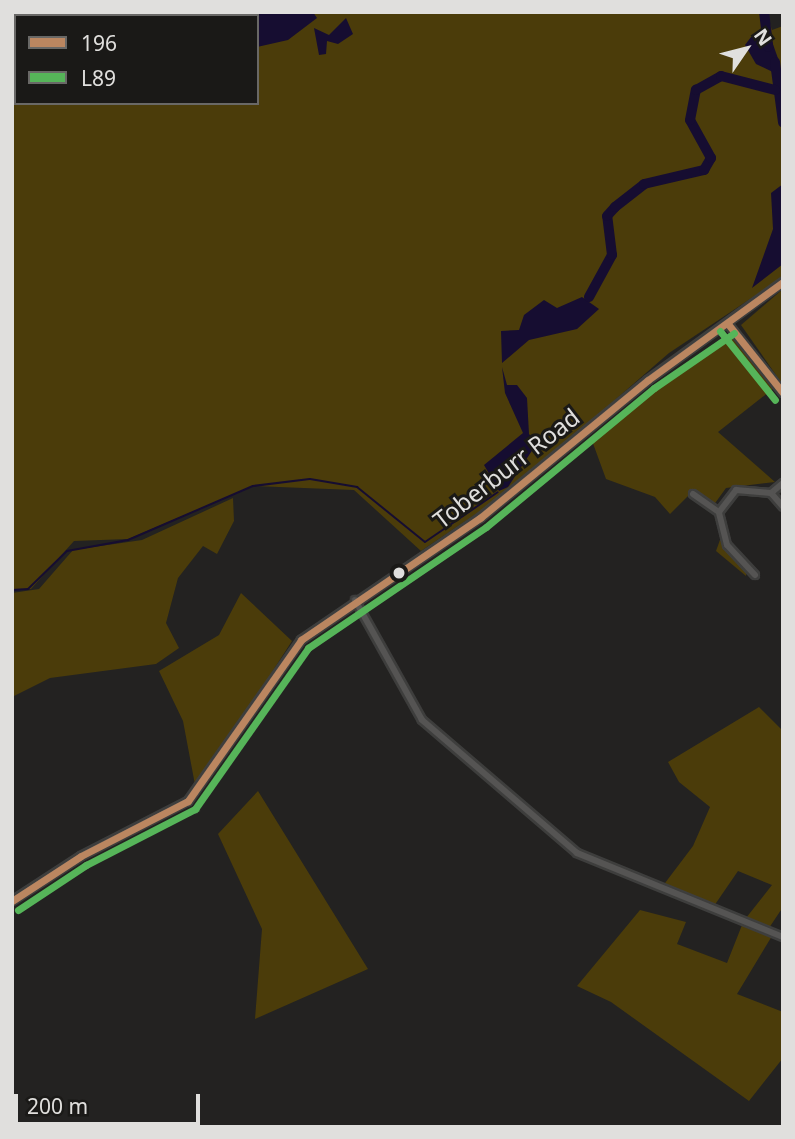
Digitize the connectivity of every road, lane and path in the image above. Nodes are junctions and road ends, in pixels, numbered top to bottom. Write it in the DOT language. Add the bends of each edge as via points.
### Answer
graph roads {
  1 [pos="783,282"];
  2 [pos="728,324"];
  3 [pos="783,393"];
  4 [pos="783,483"];
  5 [pos="771,493"];
  6 [pos="698,495"];
  7 [pos="783,507"];
  8 [pos="719,512"];
  9 [pos="755,575"];
  10 [pos="355,600"];
  11 [pos="12,901"];
  12 [pos="783,937"];
  1 -- 2 [label="street, Toberburr Road"];
  2 -- 3 [label="street"];
  2 -- 10 [label="street, Toberburr Road" via="648,380 480,518"];
  4 -- 5 [label="street"];
  5 -- 7 [label="street"];
  5 -- 8 [label="street" via="736,490"];
  6 -- 8 [label="street"];
  8 -- 9 [label="street" via="727,545"];
  10 -- 11 [label="street, Toberburr Road" via="287,652 231,747 188,801 81,856"];
  10 -- 12 [label="street" via="422,720 577,853"];
}
